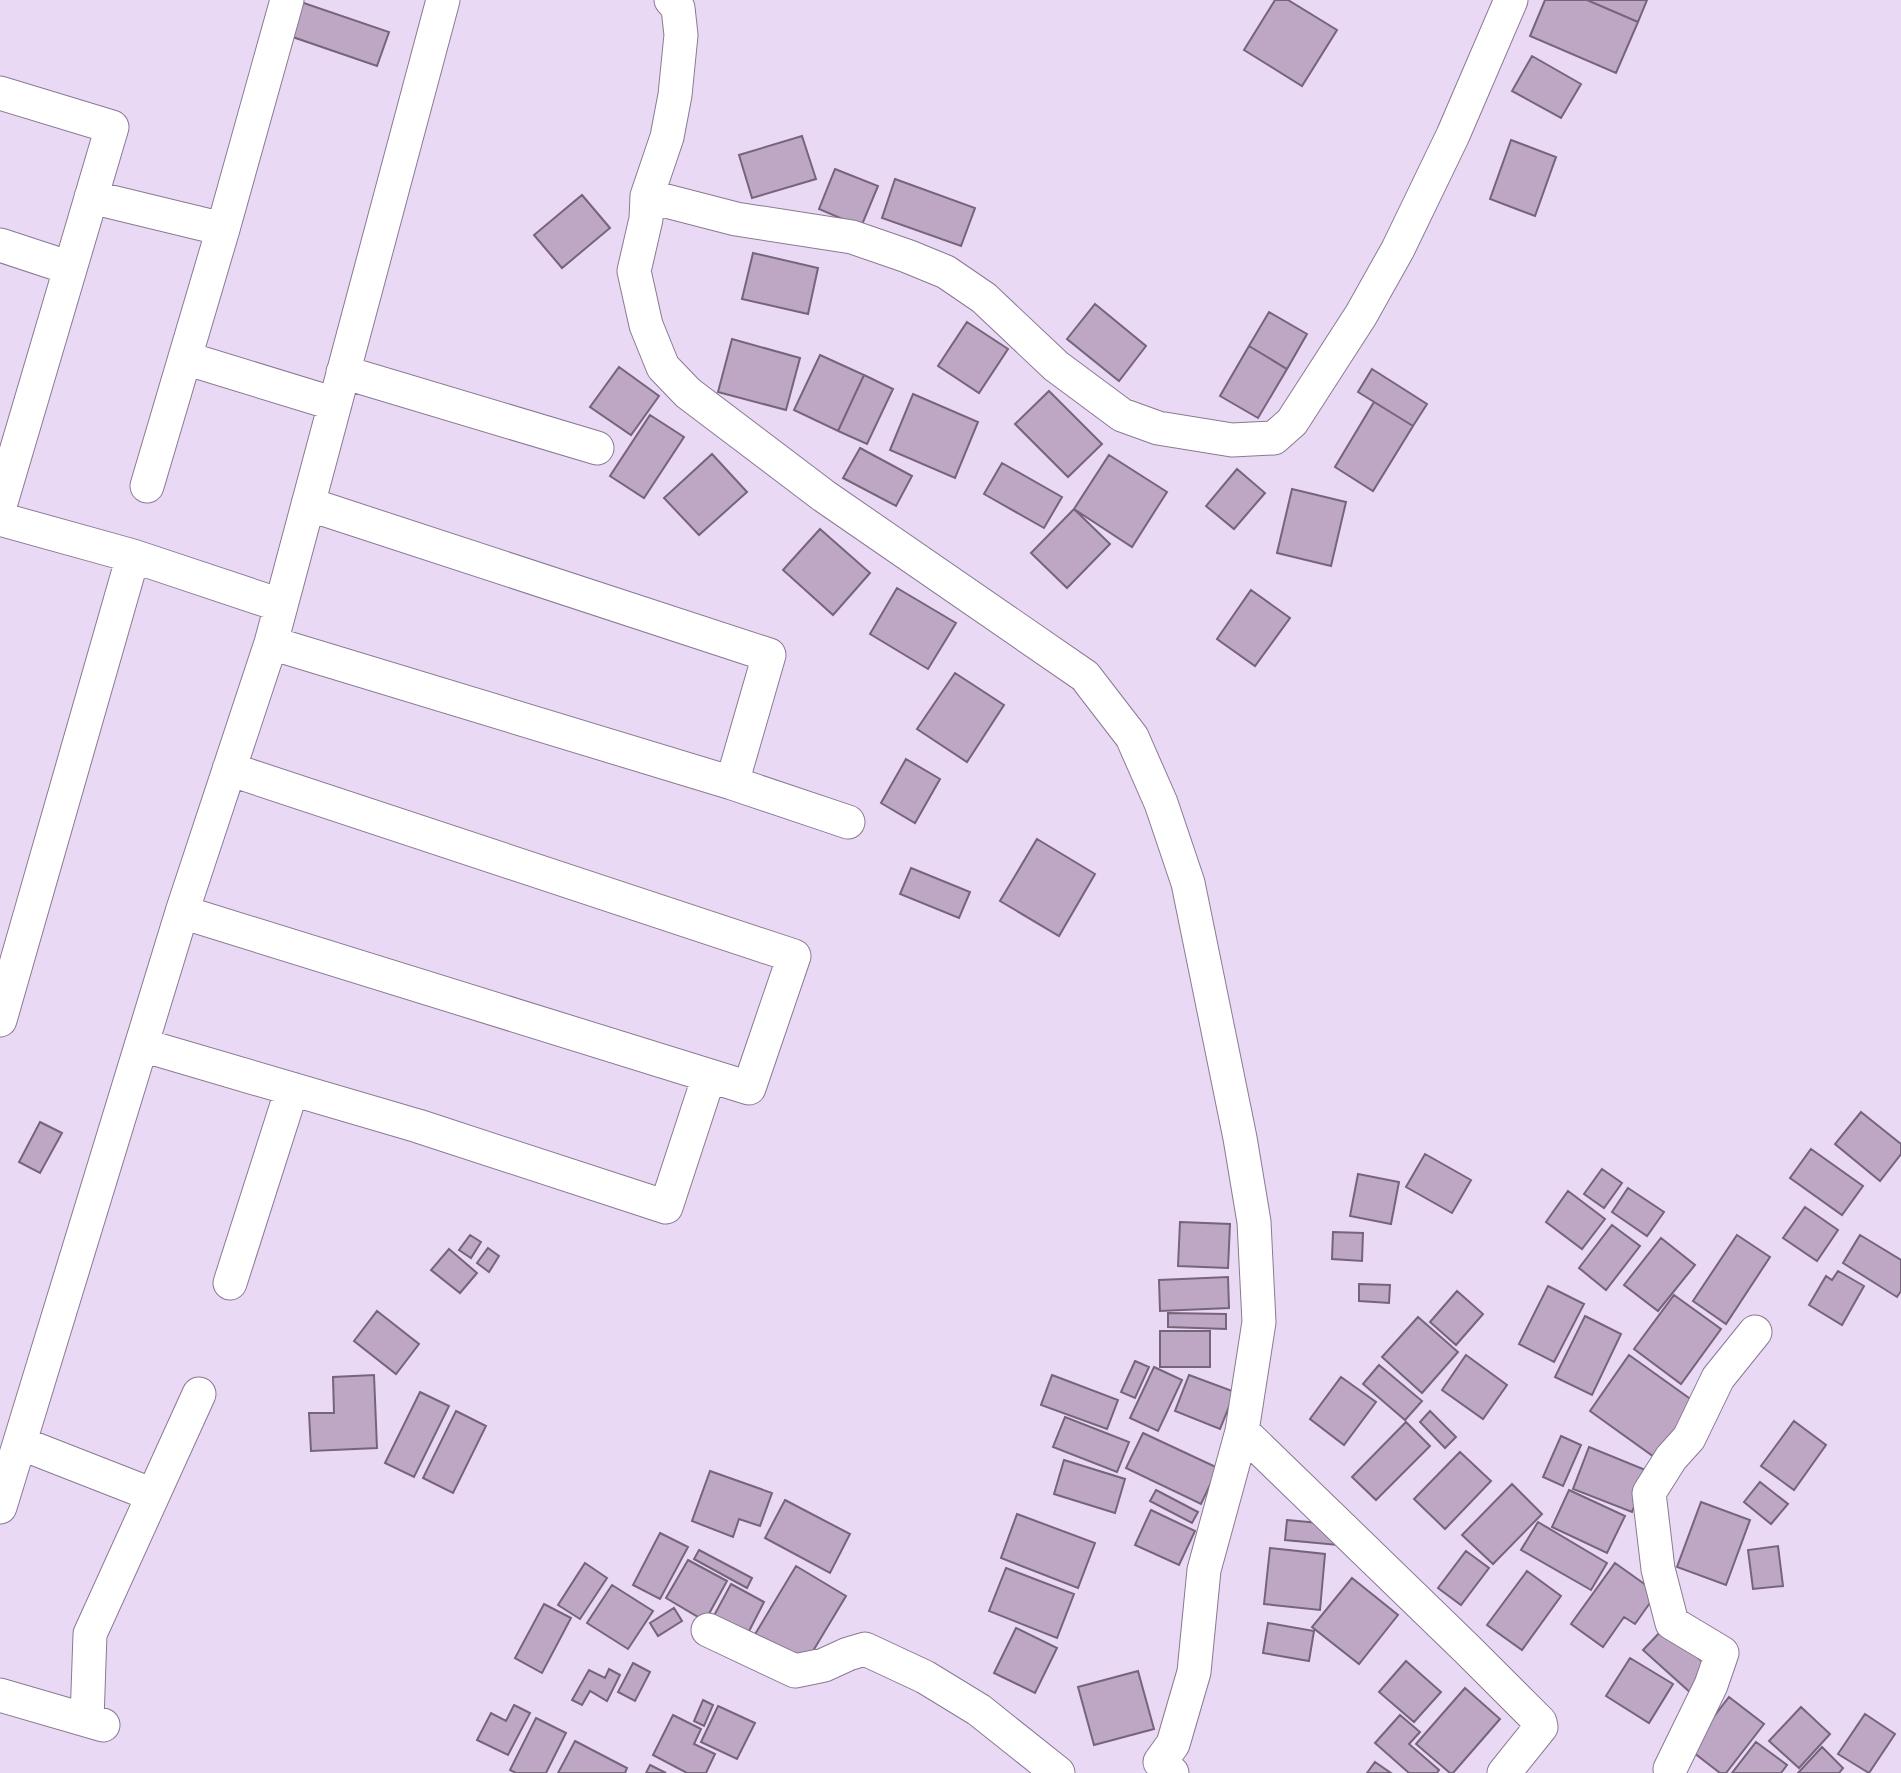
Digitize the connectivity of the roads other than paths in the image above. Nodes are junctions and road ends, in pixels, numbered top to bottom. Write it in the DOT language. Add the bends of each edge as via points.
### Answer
graph roads {
  1 [pos="287,0"];
  2 [pos="443,0"];
  3 [pos="671,0"];
  4 [pos="1511,0"];
  5 [pos="0,93"];
  6 [pos="91,197"];
  7 [pos="647,197"];
  8 [pos="222,229"];
  9 [pos="0,245"];
  10 [pos="70,268"];
  11 [pos="185,358"];
  12 [pos="343,372"];
  13 [pos="335,404"];
  14 [pos="597,448"];
  15 [pos="146,486"];
  16 [pos="308,505"];
  17 [pos="0,506"];
  18 [pos="0,519"];
  19 [pos="133,556"];
  20 [pos="280,605"];
  21 [pos="271,643"];
  22 [pos="229,769"];
  23 [pos="732,783"];
  24 [pos="848,822"];
  25 [pos="182,912"];
  26 [pos="0,1020"];
  27 [pos="142,1045"];
  28 [pos="709,1076"];
  29 [pos="292,1089"];
  30 [pos="230,1283"];
  31 [pos="1755,1332"];
  32 [pos="199,1394"];
  33 [pos="1242,1432"];
  34 [pos="20,1443"];
  35 [pos="153,1494"];
  36 [pos="0,1507"];
  37 [pos="708,1630"];
  38 [pos="0,1695"];
  39 [pos="1158,1769"];
  40 [pos="1671,1772"];
  41 [pos="1058,1773"];
  42 [pos="1504,1773"];
  1 -- 8 [label="street"];
  2 -- 12 [label="street"];
  3 -- 7 [label="street" via="678,8 681,35 674,95 667,137"];
  4 -- 7 [label="street" via="1398,249 1362,315 1292,422 1274,438 1232,440 1158,428 1122,415 1056,366 984,298 946,272 907,256 852,237 736,219"];
  5 -- 6 [label="street" via="112,127"];
  6 -- 8 [label="street"];
  6 -- 10 [label="street"];
  7 -- 33 [label="street" via="635,271 646,325 663,368 688,393 824,496 1085,676 1132,737 1188,883 1254,1222 1259,1322"];
  8 -- 11 [label="street"];
  9 -- 10 [label="street"];
  10 -- 17 [label="street"];
  11 -- 13 [label="street"];
  11 -- 15 [label="street"];
  12 -- 13 [label="street"];
  12 -- 14 [label="street"];
  13 -- 16 [label="street"];
  16 -- 20 [label="street"];
  16 -- 23 [label="street" via="769,655"];
  18 -- 19 [label="street"];
  19 -- 20 [label="street"];
  19 -- 26 [label="street"];
  20 -- 21 [label="street"];
  21 -- 22 [label="street"];
  21 -- 23 [label="street"];
  22 -- 25 [label="street"];
  22 -- 28 [label="street" via="794,956 749,1088"];
  23 -- 24 [label="street"];
  25 -- 27 [label="street"];
  25 -- 28 [label="street"];
  27 -- 29 [label="street"];
  27 -- 34 [label="street"];
  28 -- 29 [label="street" via="666,1207"];
  29 -- 30 [label="street"];
  31 -- 40 [label="street" via="1718,1378 1689,1438 1649,1493 1658,1569 1672,1623 1722,1653"];
  32 -- 35 [label="street"];
  33 -- 39 [label="street" via="1204,1570 1194,1672 1173,1744"];
  33 -- 42 [label="street" via="1540,1722 1541,1727"];
  34 -- 35 [label="street"];
  34 -- 36 [label="street"];
  35 -- 38 [label="street" via="90,1634 95,1722"];
  37 -- 41 [label="street" via="795,1671 865,1649 925,1677 979,1710"];
}
